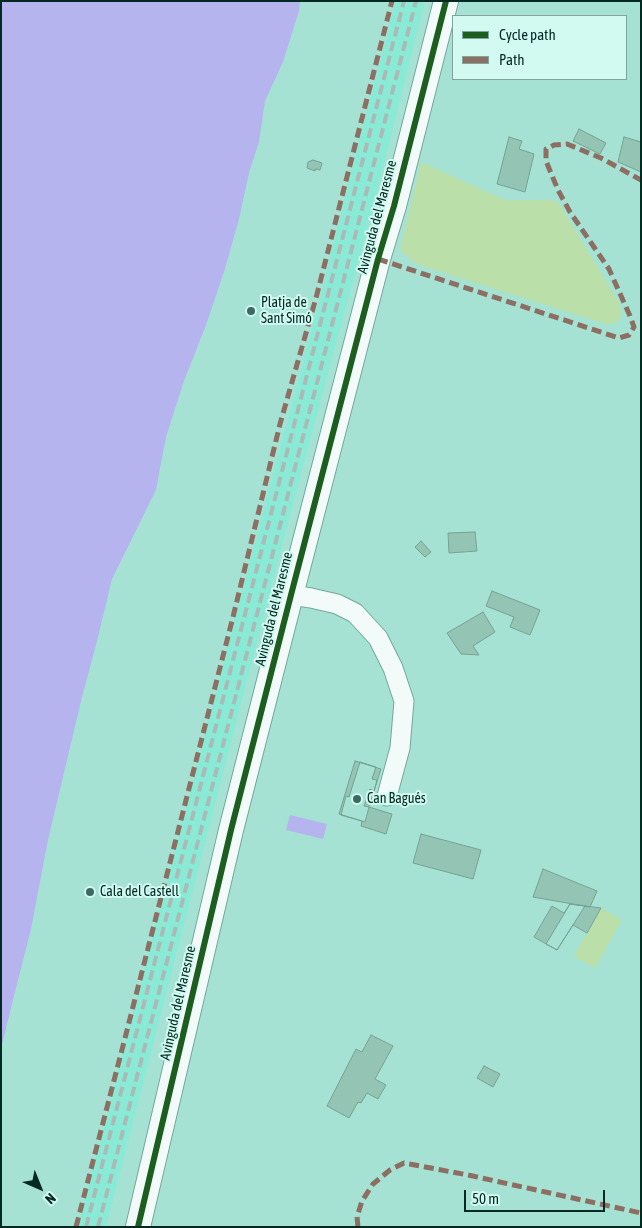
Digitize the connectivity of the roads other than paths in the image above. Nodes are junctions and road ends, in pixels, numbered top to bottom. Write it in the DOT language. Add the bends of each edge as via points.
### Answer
graph roads {
  1 [pos="446,1"];
  2 [pos="291,595"];
  3 [pos="387,796"];
  4 [pos="138,1227"];
  1 -- 2 [label="main road, Avinguda del Maresme"];
  2 -- 3 [label="lane" via="337,604 354,613 378,638 393,668 404,701 400,748"];
  2 -- 4 [label="main road, Avinguda del Maresme" via="227,848"];
}
